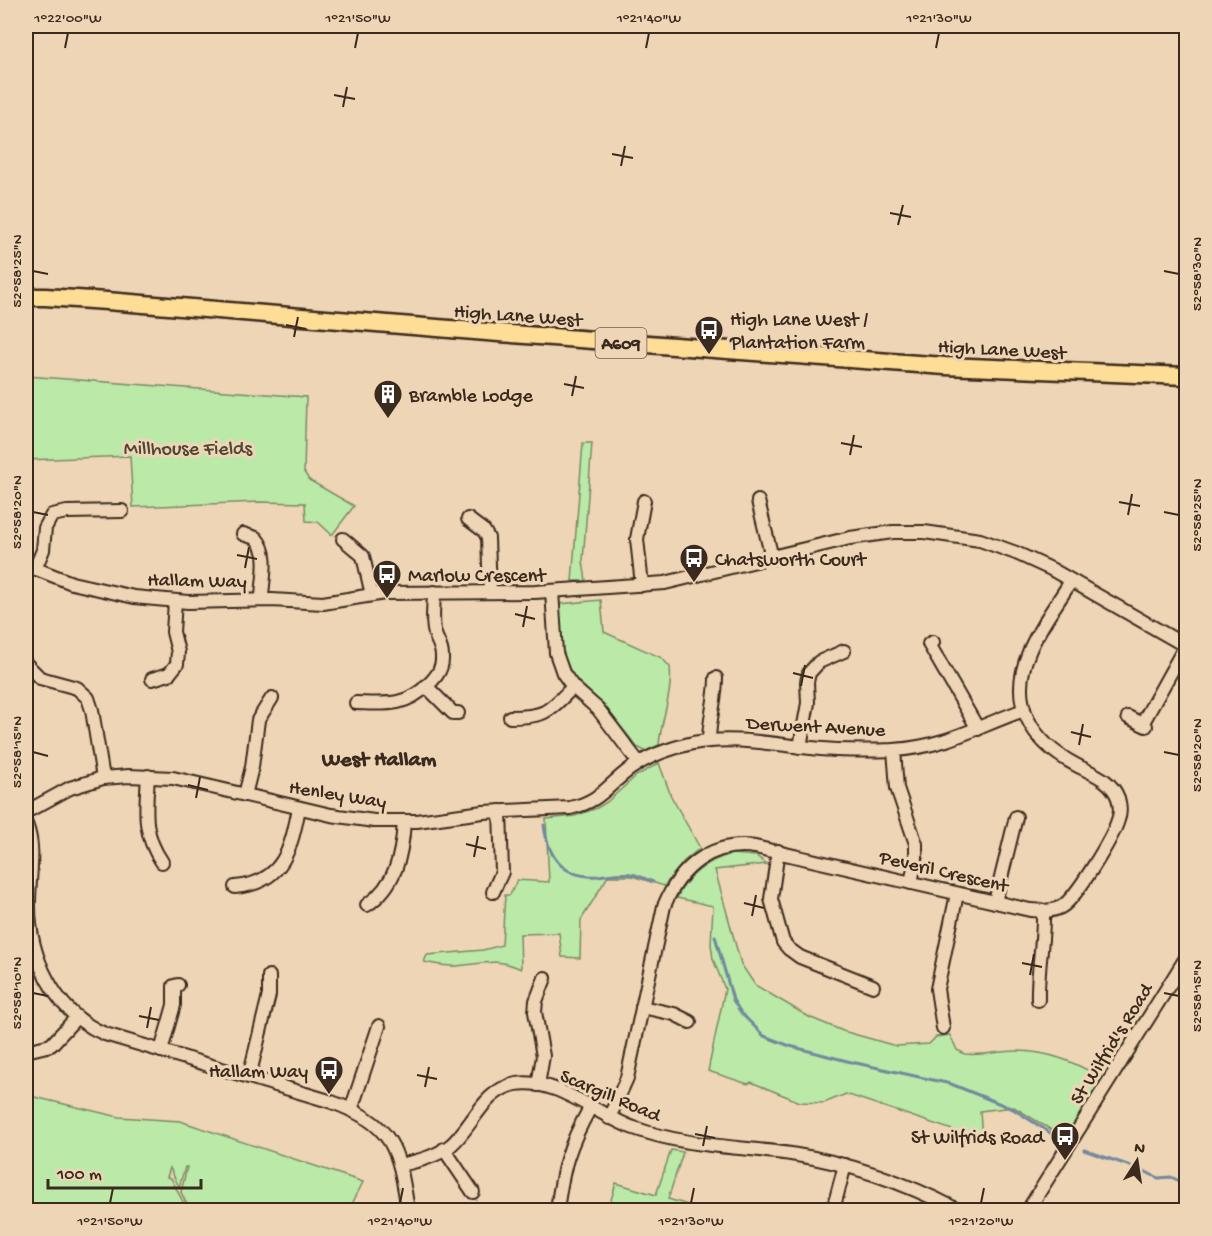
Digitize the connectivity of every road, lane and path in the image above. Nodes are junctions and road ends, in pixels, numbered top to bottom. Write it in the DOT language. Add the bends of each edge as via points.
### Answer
graph roads {
  1 [pos="26,297"];
  2 [pos="1186,376"];
  3 [pos="644,501"];
  4 [pos="758,501"];
  5 [pos="122,511"];
  6 [pos="468,519"];
  7 [pos="251,532"];
  8 [pos="343,538"];
  9 [pos="772,558"];
  10 [pos="30,567"];
  11 [pos="1071,581"];
  12 [pos="642,585"];
  13 [pos="552,591"];
  14 [pos="434,592"];
  15 [pos="490,592"];
  16 [pos="372,595"];
  17 [pos="262,600"];
  18 [pos="175,601"];
  19 [pos="933,642"];
  20 [pos="1186,645"];
  21 [pos="844,651"];
  22 [pos="26,664"];
  23 [pos="716,678"];
  24 [pos="152,679"];
  25 [pos="426,686"];
  26 [pos="573,687"];
  27 [pos="265,701"];
  28 [pos="356,703"];
  29 [pos="1024,710"];
  30 [pos="458,714"];
  31 [pos="510,717"];
  32 [pos="1128,717"];
  33 [pos="978,729"];
  34 [pos="709,741"];
  35 [pos="800,747"];
  36 [pos="894,750"];
  37 [pos="639,763"];
  38 [pos="148,776"];
  39 [pos="102,778"];
  40 [pos="245,795"];
  41 [pos="299,808"];
  42 [pos="500,811"];
  43 [pos="26,812"];
  44 [pos="1016,817"];
  45 [pos="404,822"];
  46 [pos="26,824"];
  47 [pos="778,851"];
  48 [pos="156,857"];
  49 [pos="911,882"];
  50 [pos="499,887"];
  51 [pos="241,889"];
  52 [pos="957,894"];
  53 [pos="995,902"];
  54 [pos="375,903"];
  55 [pos="1042,911"];
  56 [pos="29,938"];
  57 [pos="1186,958"];
  58 [pos="269,976"];
  59 [pos="545,978"];
  60 [pos="178,986"];
  61 [pos="873,986"];
  62 [pos="1038,1001"];
  63 [pos="642,1007"];
  64 [pos="76,1018"];
  65 [pos="379,1026"];
  66 [pos="943,1028"];
  67 [pos="689,1036"];
  68 [pos="26,1051"];
  69 [pos="160,1051"];
  70 [pos="249,1077"];
  71 [pos="538,1085"];
  72 [pos="590,1108"];
  73 [pos="351,1110"];
  74 [pos="609,1118"];
  75 [pos="444,1149"];
  76 [pos="400,1165"];
  77 [pos="845,1165"];
  78 [pos="473,1192"];
  79 [pos="408,1210"];
  80 [pos="557,1210"];
  81 [pos="833,1210"];
  82 [pos="958,1210"];
  83 [pos="1028,1210"];
  1 -- 2 [label="main road, High Lane West / A609" via="945,366"];
  3 -- 12 [label="street" via="637,539"];
  4 -- 9 [label="street" via="758,524"];
  5 -- 10 [label="street" via="50,512 43,550"];
  6 -- 15 [label="street" via="483,525 490,543"];
  7 -- 17 [label="street" via="266,555"];
  8 -- 16 [label="street" via="363,556"];
  9 -- 11 [label="street, Hallam Way" via="850,538 893,532 934,533 994,545"];
  9 -- 12 [label="street, Hallam Way"];
  10 -- 18 [label="street, Hallam Way" via="72,583"];
  11 -- 20 [label="street, Hallam Way"];
  11 -- 29 [label="street" via="1027,657 1021,684"];
  12 -- 13 [label="street, Hallam Way"];
  13 -- 15 [label="street, Hallam Way"];
  13 -- 26 [label="street" via="556,653"];
  14 -- 15 [label="street, Hallam Way"];
  14 -- 16 [label="street, Hallam Way"];
  14 -- 25 [label="street" via="435,633 443,658 441,668"];
  16 -- 17 [label="street, Hallam Way" via="330,602"];
  17 -- 18 [label="street, Hallam Way"];
  18 -- 24 [label="street" via="177,672"];
  19 -- 33 [label="street" via="929,644"];
  20 -- 32 [label="street" via="1144,725"];
  21 -- 35 [label="street" via="819,662 809,673"];
  22 -- 39 [label="street" via="40,678 84,686 92,710"];
  23 -- 34 [label="street"];
  25 -- 28 [label="street" via="404,701"];
  25 -- 30 [label="street"];
  26 -- 31 [label="street" via="542,714"];
  26 -- 37 [label="street" via="593,703"];
  27 -- 40 [label="street"];
  29 -- 33 [label="street, Derwent Avenue"];
  29 -- 55 [label="street" via="1045,745 1104,780 1113,788 1120,807 1116,826 1075,895 1062,907"];
  33 -- 36 [label="street, Derwent Avenue" via="933,744"];
  34 -- 35 [label="street, Derwent Avenue" via="746,740"];
  34 -- 37 [label="street, Derwent Avenue" via="676,747"];
  35 -- 36 [label="street, Derwent Avenue"];
  36 -- 49 [label="street" via="897,788 917,850"];
  37 -- 42 [label="street, Henley Way" via="603,794 581,806"];
  38 -- 39 [label="street, Henley Way"];
  38 -- 40 [label="street, Henley Way"];
  38 -- 48 [label="street" via="147,825"];
  39 -- 43 [label="street, Henley Way" via="70,788"];
  40 -- 41 [label="street, Henley Way"];
  41 -- 45 [label="street, Henley Way"];
  41 -- 51 [label="street" via="291,846 282,863 266,877"];
  42 -- 45 [label="street, Henley Way"];
  42 -- 50 [label="street"];
  44 -- 53 [label="street" via="1008,830"];
  45 -- 54 [label="street" via="397,868"];
  46 -- 56 [label="street" via="32,848"];
  47 -- 49 [label="street, Peveril Crescent"];
  47 -- 61 [label="street" via="771,899 783,942 800,957 854,985"];
  47 -- 63 [label="street, Peveril Crescent" via="746,846 721,848 700,859 683,875 663,906"];
  49 -- 52 [label="street, Peveril Crescent"];
  52 -- 53 [label="street, Peveril Crescent"];
  52 -- 66 [label="street" via="937,989 945,1009"];
  53 -- 55 [label="street, Peveril Crescent"];
  55 -- 62 [label="street"];
  56 -- 64 [label="street" via="50,986"];
  57 -- 83 [label="street, St Wilfrid's Road"];
  58 -- 70 [label="street" via="275,995"];
  59 -- 71 [label="street" via="533,995 543,1056"];
  60 -- 69 [label="street" via="174,986 174,1005"];
  63 -- 67 [label="street" via="693,1021"];
  63 -- 74 [label="street, Peveril Crescent" via="627,1078"];
  64 -- 68 [label="street" via="51,1045"];
  64 -- 69 [label="street" via="94,1030"];
  65 -- 73 [label="street" via="369,1040"];
  69 -- 70 [label="street"];
  70 -- 73 [label="street"];
  71 -- 72 [label="street, Scargill Road"];
  71 -- 75 [label="street, Scargill Road" via="517,1084 495,1093"];
  72 -- 74 [label="street, Scargill Road"];
  72 -- 80 [label="street" via="566,1160"];
  73 -- 76 [label="street" via="383,1132"];
  74 -- 77 [label="street, Scargill Road" via="679,1141 784,1153"];
  75 -- 76 [label="street, Scargill Road"];
  75 -- 78 [label="street" via="460,1183"];
  76 -- 79 [label="street"];
  77 -- 81 [label="street"];
  77 -- 82 [label="street, Scargill Road" via="897,1182"];
}
